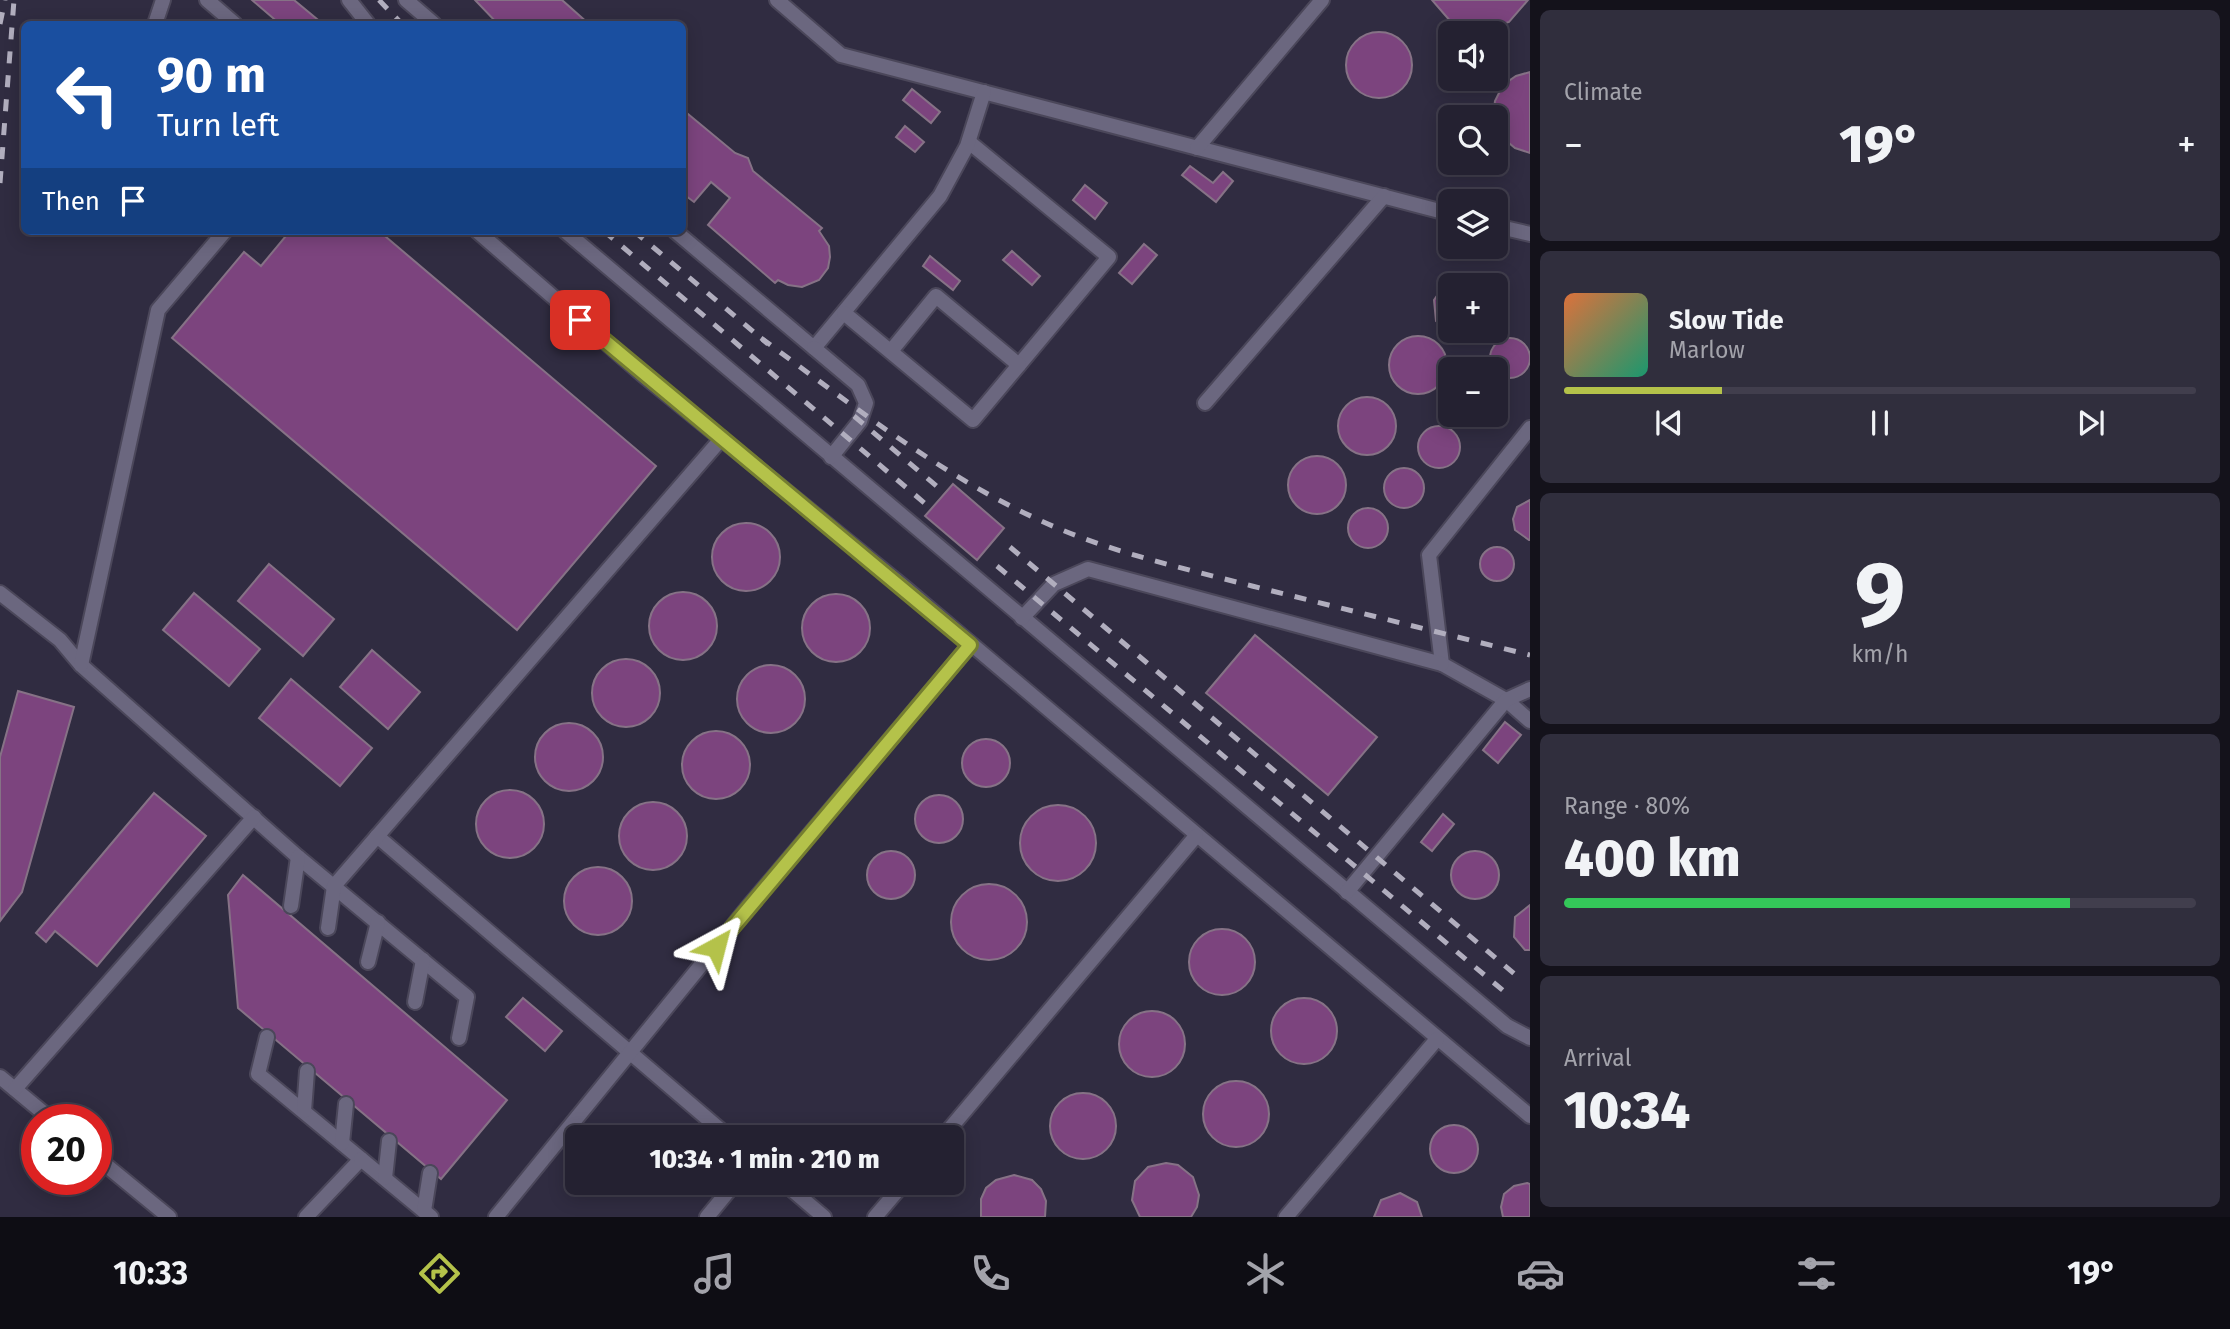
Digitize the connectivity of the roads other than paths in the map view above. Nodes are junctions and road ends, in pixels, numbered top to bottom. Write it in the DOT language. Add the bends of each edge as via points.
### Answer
graph roads {
  1 [pos="163,0"];
  2 [pos="207,0"];
  3 [pos="349,0"];
  4 [pos="406,0"];
  5 [pos="776,0"];
  6 [pos="1322,0"];
  7 [pos="156,21"];
  8 [pos="232,21"];
  9 [pos="366,21"];
  10 [pos="430,21"];
  11 [pos="984,92"];
  12 [pos="968,142"];
  13 [pos="1197,148"];
  14 [pos="1384,196"];
  15 [pos="1438,211"];
  16 [pos="1508,229"];
  17 [pos="1530,234"];
  18 [pos="222,235"];
  19 [pos="482,235"];
  20 [pos="570,235"];
  21 [pos="680,235"];
  22 [pos="844,313"];
  23 [pos="814,348"];
  24 [pos="891,351"];
  25 [pos="1019,365"];
  26 [pos="1205,403"];
  27 [pos="1530,428"];
  28 [pos="722,438"];
  29 [pos="831,457"];
  30 [pos="0,593"];
  31 [pos="1022,618"];
  32 [pos="970,645"];
  33 [pos="1442,664"];
  34 [pos="81,665"];
  35 [pos="1530,689"];
  36 [pos="1506,700"];
  37 [pos="1530,720"];
  38 [pos="254,817"];
  39 [pos="377,836"];
  40 [pos="1196,836"];
  41 [pos="298,857"];
  42 [pos="334,886"];
  43 [pos="1347,892"];
  44 [pos="291,906"];
  45 [pos="378,922"];
  46 [pos="328,928"];
  47 [pos="423,960"];
  48 [pos="368,962"];
  49 [pos="415,1002"];
  50 [pos="267,1037"];
  51 [pos="459,1038"];
  52 [pos="1530,1038"];
  53 [pos="1437,1039"];
  54 [pos="631,1053"];
  55 [pos="307,1071"];
  56 [pos="0,1077"];
  57 [pos="15,1089"];
  58 [pos="33,1104"];
  59 [pos="346,1104"];
  60 [pos="304,1111"];
  61 [pos="1530,1116"];
  62 [pos="715,1125"];
  63 [pos="953,1125"];
  64 [pos="389,1141"];
  65 [pos="342,1143"];
  66 [pos="361,1158"];
  67 [pos="112,1170"];
  68 [pos="430,1173"];
  69 [pos="385,1178"];
  70 [pos="725,1195"];
  71 [pos="798,1195"];
  72 [pos="894,1195"];
  73 [pos="428,1214"];
  74 [pos="169,1217"];
  75 [pos="306,1217"];
  76 [pos="496,1217"];
  77 [pos="707,1217"];
  78 [pos="824,1217"];
  79 [pos="875,1217"];
  80 [pos="1286,1217"];
  1 -- 7 [label="lane"];
  2 -- 8 [label="lane"];
  3 -- 9 [label="lane"];
  4 -- 10 [label="lane"];
  5 -- 11 [label="lane" via="841,55"];
  6 -- 13 [label="lane"];
  11 -- 12 [label="lane"];
  11 -- 13 [label="lane"];
  12 -- 22 [label="lane" via="954,173 919,224"];
  12 -- 25 [label="lane" via="1109,257"];
  13 -- 14 [label="lane"];
  14 -- 15 [label="lane"];
  14 -- 26 [label="lane"];
  16 -- 17 [label="lane"];
  18 -- 34 [label="lane" via="158,310"];
  19 -- 28 [label="lane"];
  20 -- 29 [label="lane"];
  21 -- 23 [label="lane"];
  22 -- 23 [label="lane"];
  22 -- 24 [label="lane"];
  23 -- 29 [label="lane" via="858,385 866,403 860,421"];
  24 -- 25 [label="lane" via="973,420"];
  24 -- 25 [label="lane" via="936,296"];
  27 -- 33 [label="lane" via="1429,555"];
  28 -- 32 [label="lane"];
  28 -- 39 [label="lane"];
  29 -- 31 [label="lane"];
  30 -- 34 [label="lane" via="60,640"];
  31 -- 33 [label="lane" via="1054,584 1088,569"];
  31 -- 43 [label="lane"];
  32 -- 40 [label="lane"];
  32 -- 54 [label="lane"];
  33 -- 36 [label="lane"];
  34 -- 38 [label="lane"];
  35 -- 36 [label="lane"];
  36 -- 37 [label="lane"];
  36 -- 43 [label="lane"];
  38 -- 41 [label="lane"];
  38 -- 57 [label="lane"];
  39 -- 42 [label="lane"];
  39 -- 54 [label="lane"];
  40 -- 53 [label="lane"];
  40 -- 63 [label="lane"];
  41 -- 42 [label="lane"];
  41 -- 44 [label="lane"];
  42 -- 45 [label="lane"];
  42 -- 46 [label="lane"];
  43 -- 52 [label="lane" via="1507,1026"];
  45 -- 47 [label="lane"];
  45 -- 48 [label="lane"];
  47 -- 49 [label="lane"];
  47 -- 51 [label="lane" via="467,997"];
  50 -- 60 [label="lane" via="258,1074"];
  53 -- 61 [label="lane"];
  53 -- 80 [label="lane"];
  54 -- 62 [label="lane"];
  54 -- 76 [label="lane"];
  55 -- 60 [label="lane"];
  56 -- 57 [label="lane"];
  57 -- 58 [label="lane"];
  59 -- 65 [label="lane"];
  60 -- 65 [label="lane"];
  64 -- 69 [label="lane"];
  65 -- 66 [label="lane"];
  66 -- 69 [label="lane"];
  66 -- 75 [label="lane"];
  67 -- 74 [label="lane"];
  68 -- 73 [label="lane"];
  69 -- 73 [label="lane"];
  70 -- 77 [label="lane"];
  71 -- 78 [label="lane"];
  72 -- 79 [label="lane"];
}
